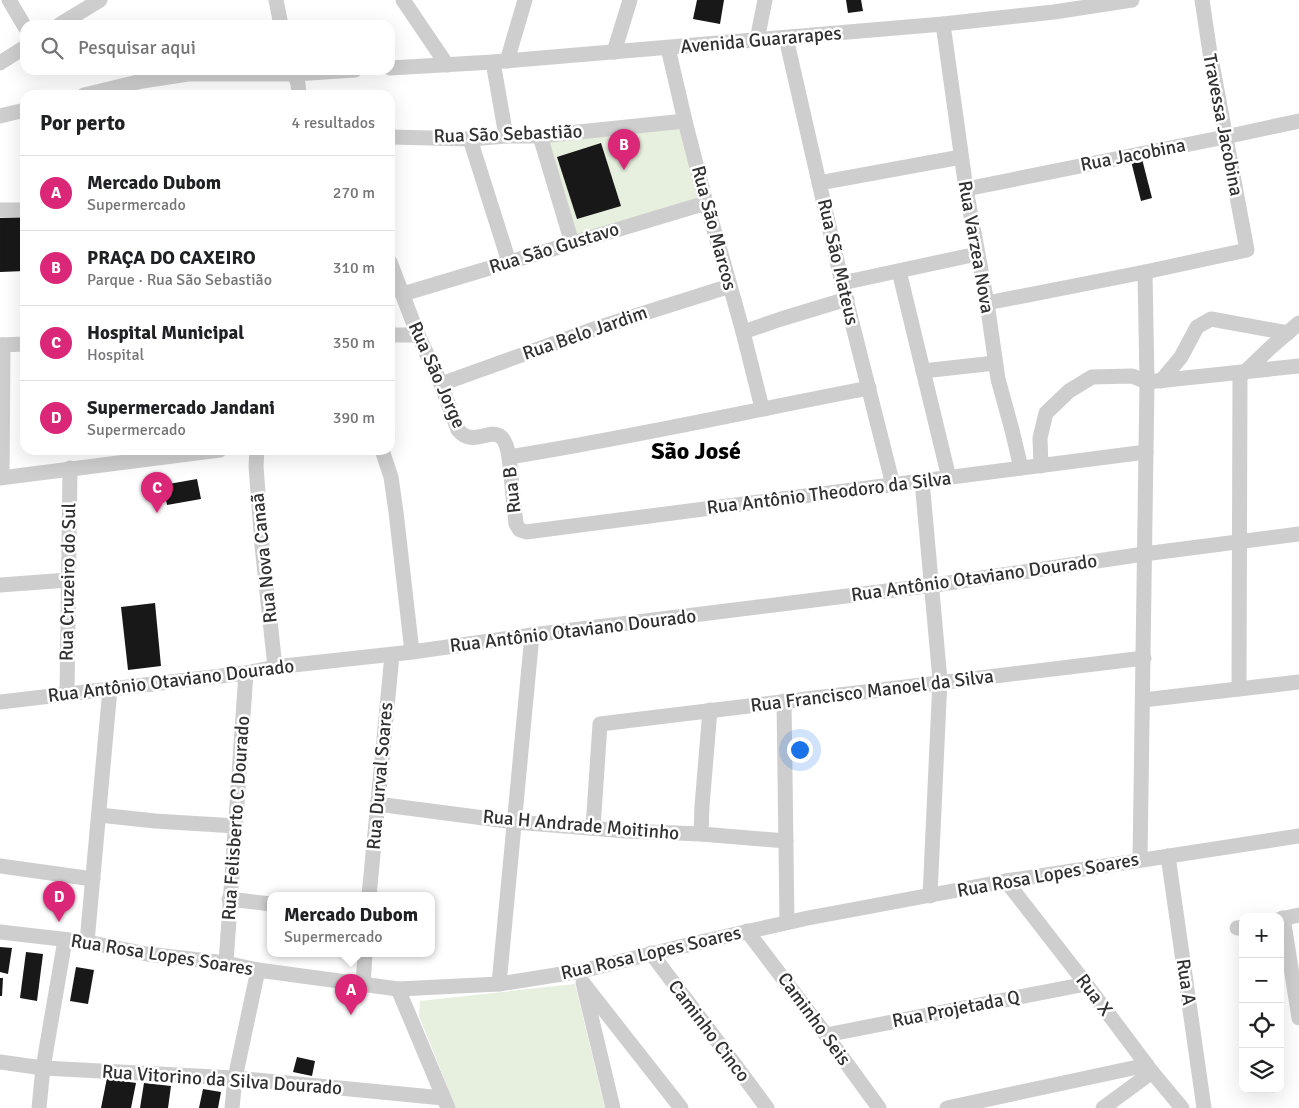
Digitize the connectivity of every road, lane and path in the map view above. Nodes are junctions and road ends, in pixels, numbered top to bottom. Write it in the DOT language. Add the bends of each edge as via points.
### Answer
graph roads {
  1 [pos="9,0"];
  2 [pos="100,0"];
  3 [pos="276,0"];
  4 [pos="403,0"];
  5 [pos="525,0"];
  6 [pos="630,0"];
  7 [pos="765,0"];
  8 [pos="1132,0"];
  9 [pos="1202,0"];
  10 [pos="1053,6"];
  11 [pos="20,20"];
  12 [pos="68,20"];
  13 [pos="280,20"];
  14 [pos="943,24"];
  15 [pos="786,38"];
  16 [pos="757,40"];
  17 [pos="668,48"];
  18 [pos="20,50"];
  19 [pos="614,52"];
  20 [pos="500,61"];
  21 [pos="0,63"];
  22 [pos="447,64"];
  23 [pos="395,68"];
  24 [pos="181,75"];
  25 [pos="295,75"];
  26 [pos="105,90"];
  27 [pos="299,90"];
  28 [pos="20,111"];
  29 [pos="0,116"];
  30 [pos="685,121"];
  31 [pos="1299,121"];
  32 [pos="506,136"];
  33 [pos="540,136"];
  34 [pos="395,137"];
  35 [pos="1225,137"];
  36 [pos="470,139"];
  37 [pos="961,158"];
  38 [pos="819,183"];
  39 [pos="966,188"];
  40 [pos="706,204"];
  41 [pos="0,210"];
  42 [pos="20,210"];
  43 [pos="572,243"];
  44 [pos="978,254"];
  45 [pos="509,262"];
  46 [pos="899,271"];
  47 [pos="1145,272"];
  48 [pos="395,274"];
  49 [pos="842,283"];
  50 [pos="730,286"];
  51 [pos="403,294"];
  52 [pos="847,299"];
  53 [pos="986,302"];
  54 [pos="1293,328"];
  55 [pos="743,332"];
  56 [pos="395,335"];
  57 [pos="418,335"];
  58 [pos="20,344"];
  59 [pos="1,345"];
  60 [pos="995,363"];
  61 [pos="1299,366"];
  62 [pos="923,371"];
  63 [pos="1242,373"];
  64 [pos="1154,381"];
  65 [pos="441,384"];
  66 [pos="869,388"];
  67 [pos="762,408"];
  68 [pos="1146,452"];
  69 [pos="178,455"];
  70 [pos="257,455"];
  71 [pos="384,455"];
  72 [pos="509,457"];
  73 [pos="1041,466"];
  74 [pos="70,468"];
  75 [pos="1021,468"];
  76 [pos="1,478"];
  77 [pos="949,478"];
  78 [pos="922,481"];
  79 [pos="893,484"];
  80 [pos="516,524"];
  81 [pos="1299,534"];
  82 [pos="1239,541"];
  83 [pos="1144,554"];
  84 [pos="68,580"];
  85 [pos="0,585"];
  86 [pos="931,585"];
  87 [pos="532,635"];
  88 [pos="412,652"];
  89 [pos="392,655"];
  90 [pos="1144,658"];
  91 [pos="275,667"];
  92 [pos="246,673"];
  93 [pos="940,682"];
  94 [pos="1299,682"];
  95 [pos="110,689"];
  96 [pos="1239,690"];
  97 [pos="67,695"];
  98 [pos="1143,700"];
  99 [pos="784,701"];
  100 [pos="0,702"];
  101 [pos="710,710"];
  102 [pos="378,804"];
  103 [pos="99,815"];
  104 [pos="515,822"];
  105 [pos="236,826"];
  106 [pos="593,828"];
  107 [pos="701,834"];
  108 [pos="1299,836"];
  109 [pos="786,842"];
  110 [pos="1168,856"];
  111 [pos="1140,860"];
  112 [pos="0,866"];
  113 [pos="93,879"];
  114 [pos="1006,881"];
  115 [pos="369,892"];
  116 [pos="930,896"];
  117 [pos="229,899"];
  118 [pos="267,904"];
  119 [pos="1299,915"];
  120 [pos="1284,919"];
  121 [pos="787,922"];
  122 [pos="747,931"];
  123 [pos="1284,931"];
  124 [pos="0,932"];
  125 [pos="65,940"];
  126 [pos="87,942"];
  127 [pos="651,953"];
  128 [pos="365,957"];
  129 [pos="226,963"];
  130 [pos="258,970"];
  131 [pos="582,977"];
  132 [pos="499,984"];
  133 [pos="1086,984"];
  134 [pos="364,985"];
  135 [pos="398,989"];
  136 [pos="1299,1018"];
  137 [pos="826,1035"];
  138 [pos="0,1062"];
  139 [pos="43,1068"];
  140 [pos="1149,1068"];
  141 [pos="235,1078"];
  142 [pos="446,1103"];
  143 [pos="39,1108"];
  144 [pos="232,1108"];
  145 [pos="613,1108"];
  146 [pos="681,1108"];
  147 [pos="767,1108"];
  148 [pos="879,1108"];
  149 [pos="947,1108"];
  150 [pos="1102,1108"];
  151 [pos="1182,1108"];
  152 [pos="1204,1108"];
  1 -- 11 [label="street"];
  2 -- 12 [label="street"];
  3 -- 13 [label="street"];
  4 -- 22 [label="street"];
  5 -- 20 [label="street"];
  6 -- 19 [label="street"];
  7 -- 16 [label="street"];
  8 -- 10 [label="street, Avenida Guararapes"];
  9 -- 35 [label="street, Travessa Jacobina"];
  10 -- 14 [label="street, Avenida Guararapes"];
  14 -- 15 [label="street, Avenida Guararapes"];
  14 -- 37 [label="street, Rua Varzea Nova"];
  15 -- 16 [label="street, Avenida Guararapes"];
  15 -- 38 [label="street, Rua São Mateus"];
  16 -- 17 [label="street, Avenida Guararapes"];
  17 -- 19 [label="street, Avenida Guararapes"];
  17 -- 30 [label="street, Rua São Marcos"];
  18 -- 21 [label="street"];
  19 -- 20 [label="street, Avenida Guararapes"];
  20 -- 22 [label="street, Avenida Guararapes"];
  20 -- 32 [label="street"];
  22 -- 23 [label="street, Avenida Guararapes"];
  24 -- 26 [label="street"];
  25 -- 27 [label="street"];
  28 -- 29 [label="street"];
  30 -- 33 [label="street, Rua São Sebastião"];
  30 -- 40 [label="street, Rua São Marcos"];
  31 -- 35 [label="street, Rua Jacobina"];
  32 -- 33 [label="street, Rua São Sebastião"];
  32 -- 36 [label="street, Rua São Sebastião"];
  33 -- 43 [label="street"];
  34 -- 36 [label="street, Rua São Sebastião"];
  35 -- 39 [label="street, Rua Jacobina"];
  35 -- 47 [label="street, Travessa Jacobina" via="1247,250"];
  36 -- 45 [label="street"];
  37 -- 38 [label="street"];
  37 -- 39 [label="street, Rua Varzea Nova"];
  38 -- 49 [label="street, Rua São Mateus"];
  39 -- 44 [label="street, Rua Varzea Nova"];
  40 -- 43 [label="street, Rua São Gustavo"];
  40 -- 50 [label="street, Rua São Marcos"];
  41 -- 42 [label="street"];
  43 -- 45 [label="street, Rua São Gustavo"];
  44 -- 46 [label="street"];
  44 -- 53 [label="street, Rua Varzea Nova"];
  45 -- 51 [label="street, Rua São Gustavo"];
  46 -- 49 [label="street"];
  46 -- 62 [label="street"];
  47 -- 53 [label="street"];
  47 -- 64 [label="street"];
  48 -- 51 [label="street, Rua São Jorge"];
  49 -- 52 [label="street, Rua São Mateus"];
  50 -- 55 [label="street, Rua São Marcos"];
  50 -- 65 [label="street, Rua Belo Jardim" via="591,330"];
  51 -- 57 [label="street, Rua São Jorge"];
  52 -- 55 [label="street"];
  52 -- 66 [label="street, Rua São Mateus"];
  53 -- 60 [label="street, Rua Varzea Nova"];
  54 -- 63 [label="street"];
  54 -- 64 [label="street" via="1211,319 1197,327 1181,357"];
  55 -- 67 [label="street, Rua São Marcos"];
  56 -- 57 [label="street"];
  57 -- 65 [label="street, Rua São Jorge"];
  58 -- 59 [label="street"];
  59 -- 76 [label="street"];
  60 -- 62 [label="street"];
  60 -- 75 [label="street, Rua Varzea Nova"];
  61 -- 63 [label="street"];
  62 -- 77 [label="street"];
  63 -- 64 [label="street"];
  63 -- 82 [label="street"];
  64 -- 68 [label="street"];
  64 -- 73 [label="street" via="1132,376 1092,377 1069,391 1046,413 1040,438"];
  65 -- 72 [label="street, Rua São Jorge" via="462,435 470,438 496,434 502,437"];
  66 -- 67 [label="street"];
  66 -- 79 [label="street, Rua São Mateus"];
  67 -- 72 [label="street"];
  68 -- 73 [label="street, Rua Antônio Theodoro da Silva"];
  68 -- 83 [label="street"];
  69 -- 74 [label="street"];
  70 -- 91 [label="street, Rua Nova Canaã" via="262,546"];
  71 -- 88 [label="street" via="391,477"];
  72 -- 80 [label="street, Rua B"];
  73 -- 75 [label="street, Rua Antônio Theodoro da Silva"];
  74 -- 76 [label="street"];
  74 -- 84 [label="street, Rua Cruzeiro do Sul"];
  75 -- 77 [label="street, Rua Antônio Theodoro da Silva"];
  77 -- 78 [label="street, Rua Antônio Theodoro da Silva"];
  78 -- 79 [label="street, Rua Antônio Theodoro da Silva"];
  78 -- 86 [label="street"];
  79 -- 80 [label="street, Rua Antônio Theodoro da Silva" via="526,532"];
  81 -- 82 [label="street, Rua Antônio Otaviano Dourado"];
  82 -- 83 [label="street, Rua Antônio Otaviano Dourado"];
  82 -- 96 [label="street"];
  83 -- 86 [label="street, Rua Antônio Otaviano Dourado"];
  83 -- 90 [label="street"];
  84 -- 85 [label="street"];
  84 -- 97 [label="street, Rua Cruzeiro do Sul"];
  86 -- 87 [label="street, Rua Antônio Otaviano Dourado"];
  86 -- 93 [label="street"];
  87 -- 88 [label="street, Rua Antônio Otaviano Dourado"];
  87 -- 104 [label="street"];
  88 -- 89 [label="street, Rua Antônio Otaviano Dourado"];
  89 -- 91 [label="street, Rua Antônio Otaviano Dourado"];
  89 -- 102 [label="street, Rua Durval Soares"];
  90 -- 93 [label="street, Rua Francisco Manoel da Silva"];
  90 -- 98 [label="street"];
  91 -- 92 [label="street, Rua Antônio Otaviano Dourado"];
  92 -- 95 [label="street, Rua Antônio Otaviano Dourado"];
  92 -- 105 [label="street, Rua Felisberto C Dourado"];
  93 -- 99 [label="street, Rua Francisco Manoel da Silva"];
  93 -- 116 [label="street"];
  94 -- 96 [label="street"];
  95 -- 97 [label="street, Rua Antônio Otaviano Dourado"];
  95 -- 103 [label="street"];
  96 -- 98 [label="street"];
  97 -- 100 [label="street, Rua Antônio Otaviano Dourado"];
  98 -- 111 [label="street"];
  99 -- 101 [label="street, Rua Francisco Manoel da Silva"];
  99 -- 109 [label="street"];
  101 -- 106 [label="street, Rua Francisco Manoel da Silva" via="600,724"];
  101 -- 107 [label="street"];
  102 -- 104 [label="street, Rua H Andrade Moitinho"];
  102 -- 115 [label="street, Rua Durval Soares"];
  103 -- 105 [label="street"];
  103 -- 113 [label="street"];
  104 -- 106 [label="street, Rua H Andrade Moitinho"];
  104 -- 132 [label="street"];
  105 -- 117 [label="street, Rua Felisberto C Dourado"];
  106 -- 107 [label="street, Rua H Andrade Moitinho"];
  107 -- 109 [label="street, Rua H Andrade Moitinho"];
  108 -- 110 [label="street, Rua Rosa Lopes Soares"];
  109 -- 121 [label="street"];
  110 -- 111 [label="street, Rua Rosa Lopes Soares"];
  110 -- 152 [label="street, Rua A"];
  111 -- 114 [label="street, Rua Rosa Lopes Soares"];
  112 -- 113 [label="street"];
  113 -- 126 [label="street"];
  114 -- 116 [label="street, Rua Rosa Lopes Soares"];
  114 -- 133 [label="street, Rua X"];
  116 -- 121 [label="street, Rua Rosa Lopes Soares"];
  117 -- 118 [label="street"];
  117 -- 129 [label="street, Rua Felisberto C Dourado"];
  119 -- 120 [label="street"];
  121 -- 122 [label="street, Rua Rosa Lopes Soares"];
  122 -- 127 [label="street, Rua Rosa Lopes Soares"];
  122 -- 137 [label="street, Caminho Seis"];
  123 -- 136 [label="street"];
  124 -- 125 [label="street, Rua Rosa Lopes Soares"];
  125 -- 126 [label="street, Rua Rosa Lopes Soares"];
  125 -- 139 [label="street"];
  126 -- 129 [label="street, Rua Rosa Lopes Soares" via="147,954"];
  127 -- 131 [label="street, Rua Rosa Lopes Soares"];
  127 -- 147 [label="street, Caminho Cinco"];
  128 -- 134 [label="street"];
  129 -- 130 [label="street, Rua Rosa Lopes Soares"];
  130 -- 134 [label="street, Rua Rosa Lopes Soares"];
  130 -- 141 [label="street"];
  131 -- 132 [label="street, Rua Rosa Lopes Soares"];
  131 -- 145 [label="street"];
  131 -- 146 [label="street"];
  132 -- 135 [label="street, Rua Rosa Lopes Soares"];
  133 -- 137 [label="street, Rua Projetada Q"];
  133 -- 140 [label="street, Rua X"];
  134 -- 135 [label="street, Rua Rosa Lopes Soares"];
  135 -- 142 [label="street"];
  137 -- 148 [label="street, Caminho Seis"];
  138 -- 139 [label="street, Rua Vitorino da Silva Dourado"];
  139 -- 141 [label="street, Rua Vitorino da Silva Dourado"];
  139 -- 143 [label="street"];
  140 -- 149 [label="street"];
  140 -- 150 [label="street"];
  140 -- 151 [label="street, Rua X"];
  141 -- 142 [label="street, Rua Vitorino da Silva Dourado"];
  141 -- 144 [label="street"];
}
